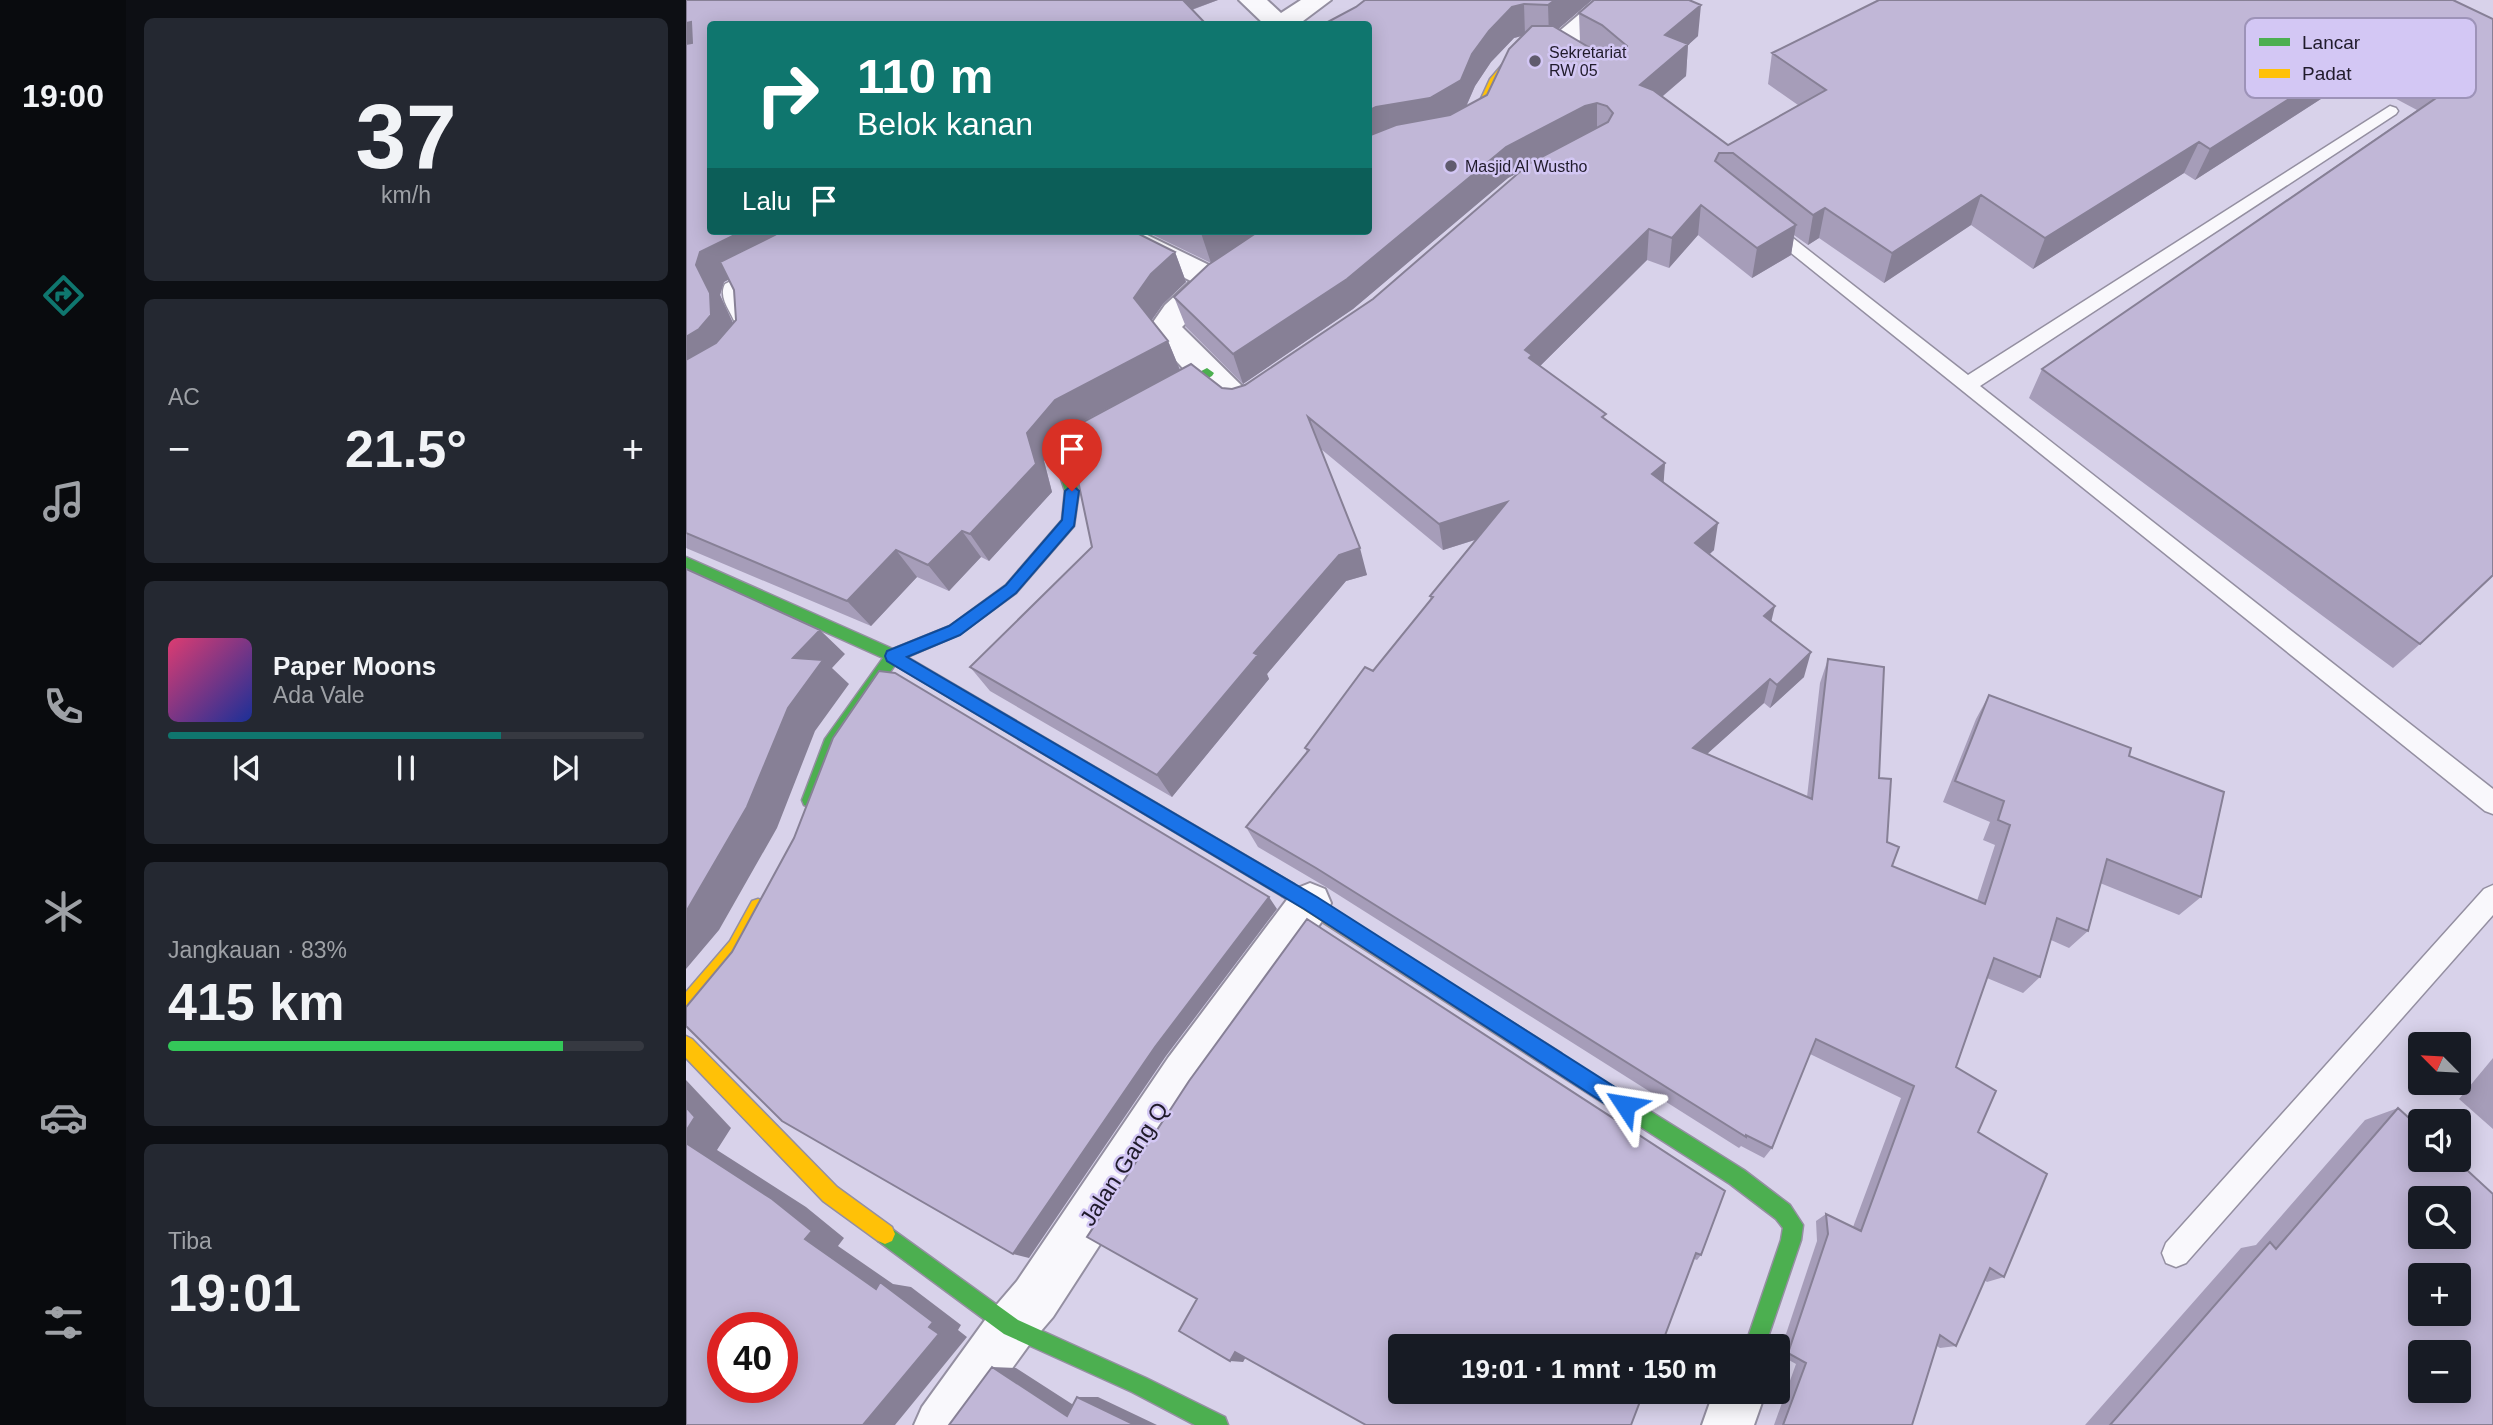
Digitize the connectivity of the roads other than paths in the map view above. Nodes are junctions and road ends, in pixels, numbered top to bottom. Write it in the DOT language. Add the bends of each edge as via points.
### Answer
graph roads {
  1 [pos="1252,0"];
  2 [pos="1318,0"];
  3 [pos="1611,0"];
  4 [pos="1277,21"];
  5 [pos="1286,21"];
  6 [pos="1552,48"];
  7 [pos="2390,111"];
  8 [pos="1372,158"];
  9 [pos="1754,216"];
  10 [pos="1122,235"];
  11 [pos="1283,235"];
  12 [pos="778,264"];
  13 [pos="1214,280"];
  14 [pos="748,348"];
  15 [pos="1292,370"];
  16 [pos="1207,373"];
  17 [pos="1967,385"];
  18 [pos="686,564"];
  19 [pos="893,656"];
  20 [pos="2493,803"];
  21 [pos="805,814"];
  22 [pos="2493,897"];
  23 [pos="763,898"];
  24 [pos="1310,903"];
  25 [pos="686,1006"];
  26 [pos="686,1045"];
  27 [pos="2176,1253"];
  28 [pos="1011,1327"];
  29 [pos="1759,1334"];
  30 [pos="1735,1404"];
  31 [pos="940,1425"];
  32 [pos="1217,1425"];
  33 [pos="1728,1425"];
  1 -- 4 [label="street"];
  2 -- 5 [label="street"];
  3 -- 6 [label="street"];
  6 -- 8 [label="street" via="1525,46 1507,62 1483,100 1478,118 1442,138 1392,146"];
  7 -- 17 [label="lane"];
  9 -- 17 [label="lane"];
  10 -- 13 [label="street"];
  11 -- 13 [label="street"];
  12 -- 14 [label="lane" via="731,288 745,320"];
  13 -- 16 [label="street" via="1175,311 1165,327"];
  15 -- 16 [label="street" via="1241,404"];
  16 -- 19 [label="street" via="1084,439 1063,463 1072,491 1069,522 1019,580 955,630"];
  17 -- 20 [label="lane"];
  18 -- 19 [label="street"];
  19 -- 21 [label="street" via="831,744"];
  19 -- 24 [label="street"];
  22 -- 27 [label="lane"];
  23 -- 25 [label="street" via="736,947"];
  24 -- 28 [label="street, Jalan Gang Q" via="1184,1074 1035,1300"];
  24 -- 29 [label="street" via="1737,1177 1783,1212 1793,1225 1791,1240"];
  26 -- 28 [label="street" via="830,1194"];
  28 -- 31 [label="street, Jalan Gang Q"];
  28 -- 32 [label="street"];
  30 -- 33 [label="street"];
}
